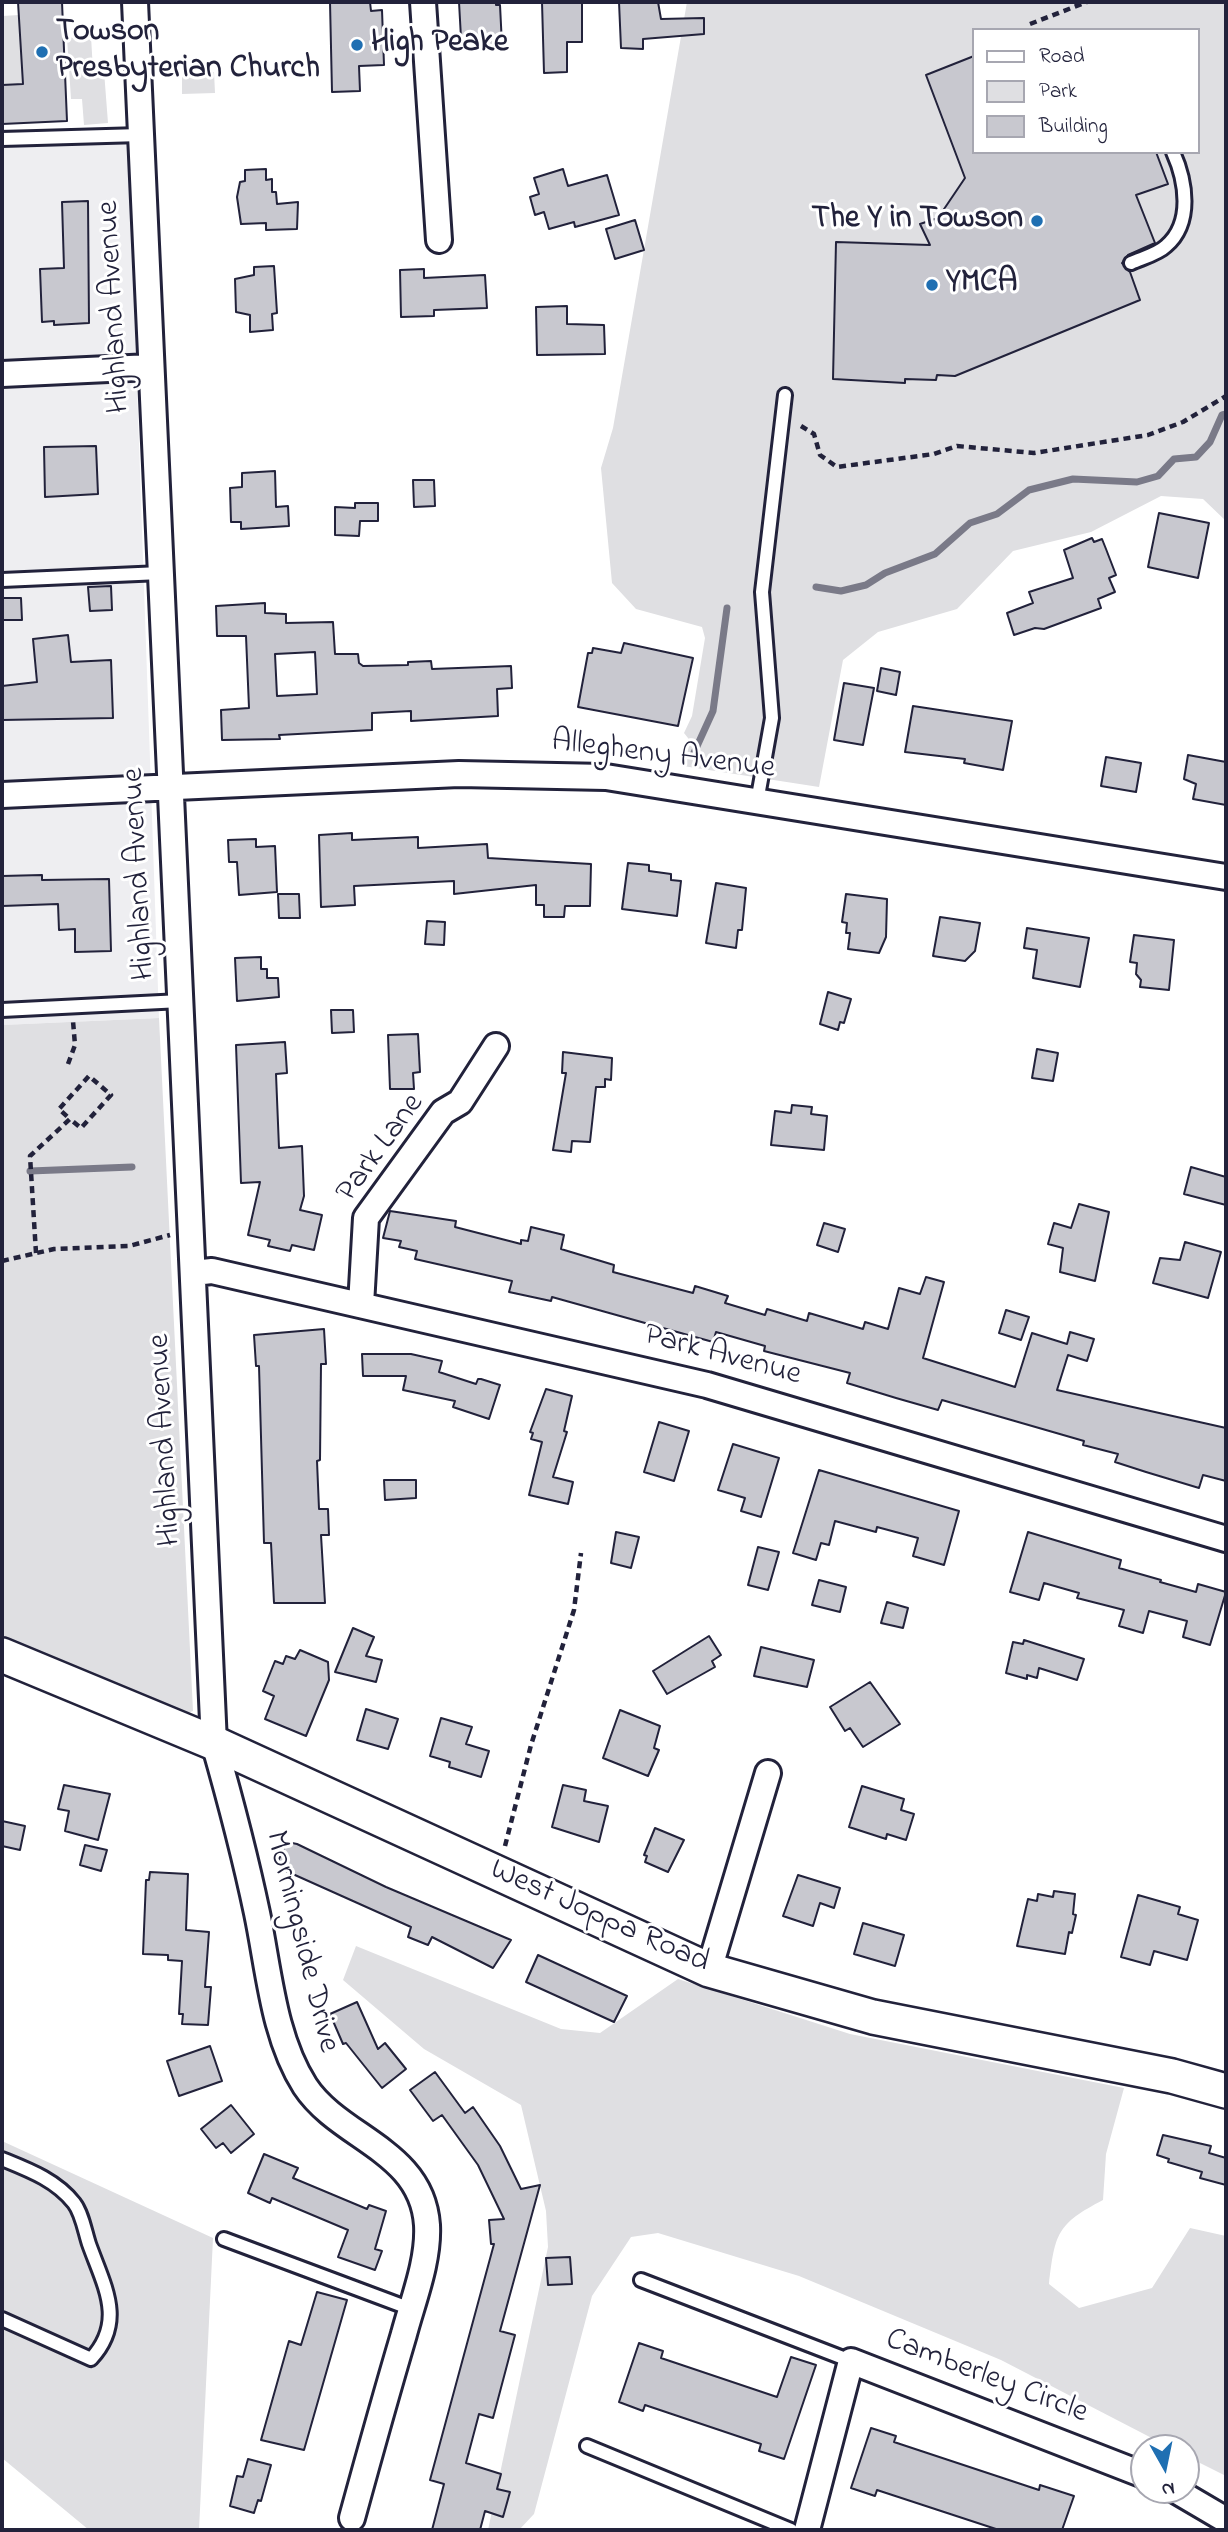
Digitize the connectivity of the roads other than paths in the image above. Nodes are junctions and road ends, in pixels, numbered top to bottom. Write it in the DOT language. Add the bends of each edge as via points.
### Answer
graph roads {
  1 [pos="135,2"];
  2 [pos="423,2"];
  3 [pos="141,135"];
  4 [pos="2,139"];
  5 [pos="1174,154"];
  6 [pos="439,240"];
  7 [pos="1131,263"];
  8 [pos="152,367"];
  9 [pos="2,374"];
  10 [pos="785,395"];
  11 [pos="161,573"];
  12 [pos="2,579"];
  13 [pos="171,787"];
  14 [pos="2,795"];
  15 [pos="757,802"];
  16 [pos="1226,877"];
  17 [pos="181,1001"];
  18 [pos="2,1010"];
  19 [pos="496,1046"];
  20 [pos="193,1273"];
  21 [pos="362,1305"];
  22 [pos="1226,1539"];
  23 [pos="2,1655"];
  24 [pos="215,1743"];
  25 [pos="768,1773"];
  26 [pos="709,1970"];
  27 [pos="1226,2091"];
  28 [pos="2,2159"];
  29 [pos="224,2239"];
  30 [pos="641,2280"];
  31 [pos="411,2309"];
  32 [pos="2,2319"];
  33 [pos="851,2361"];
  34 [pos="587,2446"];
  35 [pos="1130,2470"];
  36 [pos="1199,2504"];
  37 [pos="352,2518"];
  38 [pos="1226,2520"];
  39 [pos="791,2530"];
  40 [pos="807,2530"];
  1 -- 3 [label="street, Highland Avenue"];
  2 -- 6 [label="street"];
  3 -- 4 [label="lane"];
  3 -- 8 [label="street, Highland Avenue"];
  5 -- 7 [label="lane" via="1186,201 1182,219 1166,247"];
  8 -- 9 [label="street"];
  8 -- 11 [label="street, Highland Avenue"];
  10 -- 15 [label="lane" via="762,592 772,718"];
  11 -- 12 [label="lane"];
  11 -- 13 [label="street, Highland Avenue"];
  13 -- 14 [label="street, Allegheny Avenue"];
  13 -- 15 [label="street, Allegheny Avenue" via="459,774 540,775 606,777"];
  13 -- 17 [label="street, Highland Avenue"];
  15 -- 16 [label="street, Allegheny Avenue"];
  17 -- 18 [label="lane"];
  17 -- 20 [label="street, Highland Avenue"];
  19 -- 21 [label="street, Park Lane" via="460,1102 443,1112 366,1218"];
  20 -- 21 [label="street, Park Avenue" via="212,1271"];
  20 -- 24 [label="street, Highland Avenue"];
  21 -- 22 [label="street, Park Avenue" via="707,1385"];
  23 -- 24 [label="street, West Joppa Road"];
  24 -- 26 [label="street, West Joppa Road"];
  24 -- 31 [label="street, Morningside Drive" via="292,2060 325,2110 398,2163 422,2201 426,2243"];
  25 -- 26 [label="street"];
  26 -- 27 [label="street, West Joppa Road" via="873,2017"];
  28 -- 32 [label="lane" via="43,2175 76,2204 108,2297 110,2325 105,2343 91,2359"];
  29 -- 31 [label="lane"];
  30 -- 33 [label="lane"];
  31 -- 37 [label="street, Morningside Drive"];
  33 -- 35 [label="street, Camberley Circle"];
  33 -- 40 [label="street, Camberley Circle"];
  34 -- 39 [label="lane"];
  36 -- 38 [label="street"];
}
